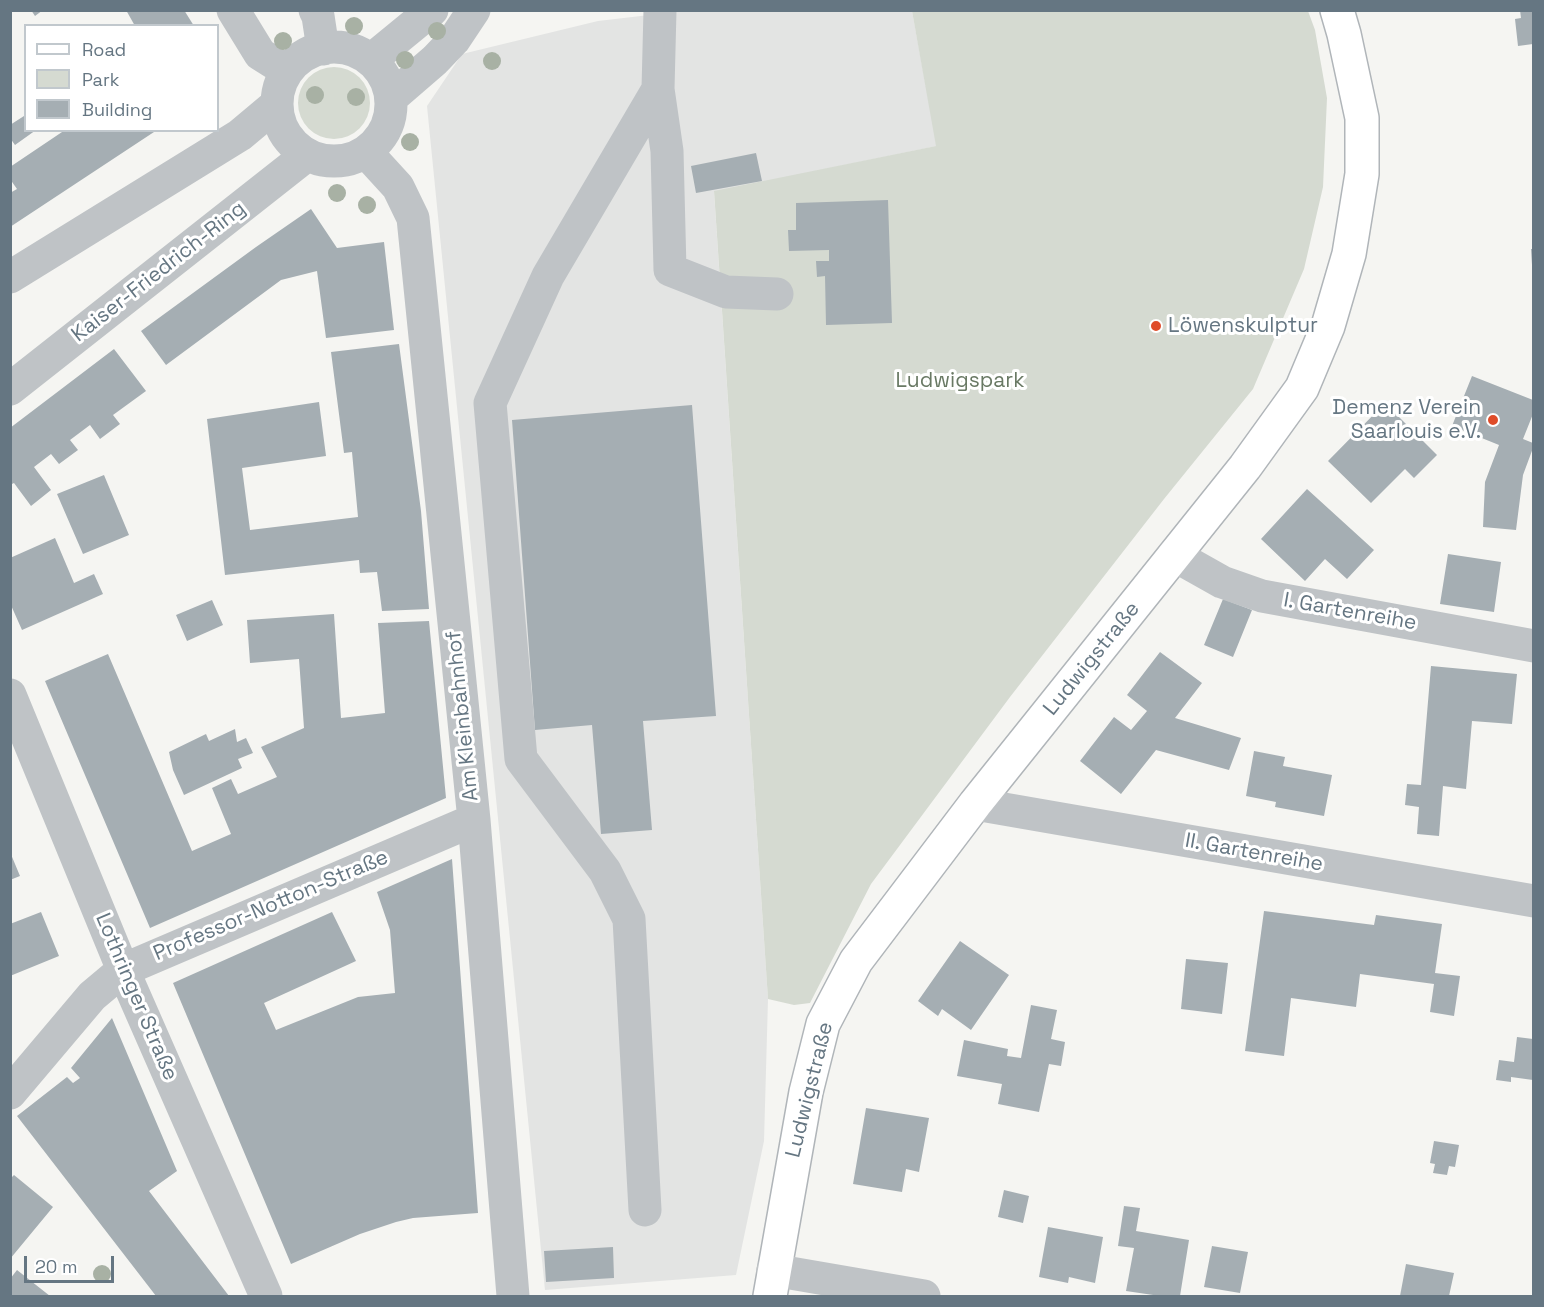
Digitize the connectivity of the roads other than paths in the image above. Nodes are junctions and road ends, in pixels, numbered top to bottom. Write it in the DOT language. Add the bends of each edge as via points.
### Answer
graph roads {
  1 [pos="233,10"];
  2 [pos="315,10"];
  3 [pos="432,10"];
  4 [pos="474,10"];
  5 [pos="660,10"];
  6 [pos="1337,10"];
  7 [pos="323,48"];
  8 [pos="371,60"];
  9 [pos="287,71"];
  10 [pos="658,89"];
  11 [pos="391,98"];
  12 [pos="277,104"];
  13 [pos="366,152"];
  14 [pos="307,155"];
  15 [pos="10,277"];
  16 [pos="777,294"];
  17 [pos="10,389"];
  18 [pos="1173,555"];
  19 [pos="1533,646"];
  20 [pos="10,695"];
  21 [pos="975,804"];
  22 [pos="474,820"];
  23 [pos="1533,901"];
  24 [pos="123,970"];
  25 [pos="14,1082"];
  26 [pos="645,1210"];
  27 [pos="771,1283"];
  28 [pos="266,1296"];
  29 [pos="513,1296"];
  30 [pos="924,1296"];
  1 -- 9 [label="street" via="260,54"];
  2 -- 7 [label="street"];
  3 -- 8 [label="street"];
  4 -- 11 [label="street" via="454,40"];
  5 -- 10 [label="street"];
  6 -- 18 [label="main road, Ludwigstraße" via="1362,118 1362,174 1346,265 1328,326 1302,388"];
  7 -- 8 [label="street" via="354,51"];
  7 -- 9 [label="street" via="298,59"];
  8 -- 11 [label="street" via="388,84"];
  9 -- 12 [label="street"];
  10 -- 16 [label="street" via="667,151 670,270 726,292"];
  10 -- 26 [label="street" via="548,276 490,403 521,759 605,871 629,919"];
  11 -- 13 [label="street" via="390,119 381,138"];
  12 -- 14 [label="street" via="285,134"];
  12 -- 15 [label="street" via="240,135"];
  13 -- 14 [label="street" via="347,160 327,162"];
  13 -- 22 [label="street, Am Kleinbahnhof" via="399,187 413,218"];
  14 -- 17 [label="street, Kaiser-Friedrich-Ring"];
  18 -- 19 [label="street, I. Gartenreihe" via="1222,582 1262,596"];
  18 -- 21 [label="main road, Ludwigstraße"];
  20 -- 24 [label="street, Lothringer Straße"];
  21 -- 23 [label="street, II. Gartenreihe"];
  21 -- 27 [label="main road, Ludwigstraße" via="856,961 823,1024 806,1092"];
  22 -- 24 [label="street, Professor-Notton-Straße"];
  22 -- 29 [label="street, Am Kleinbahnhof"];
  24 -- 25 [label="street, Professor-Notton-Straße" via="92,996"];
  24 -- 28 [label="street, Lothringer Straße"];
  27 -- 30 [label="street"];
}
